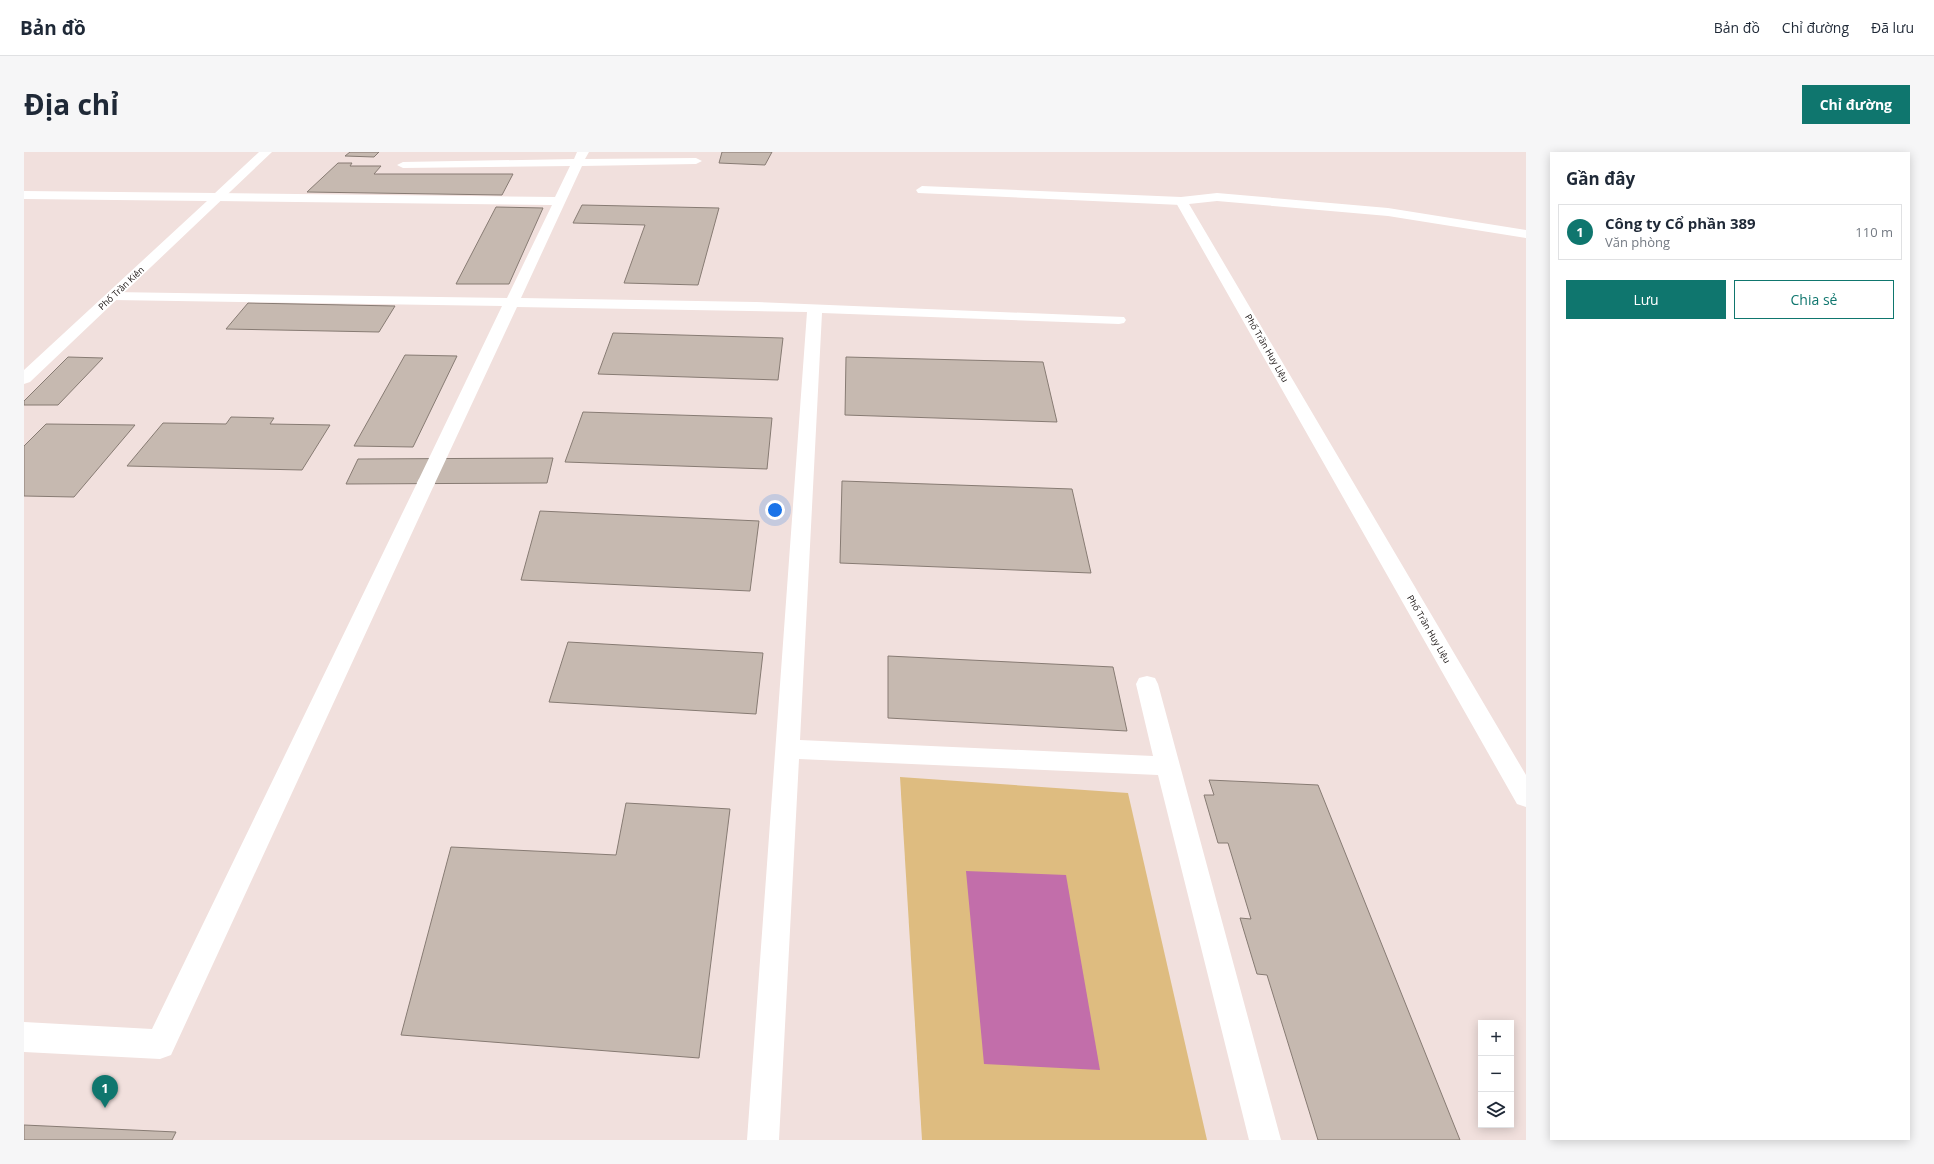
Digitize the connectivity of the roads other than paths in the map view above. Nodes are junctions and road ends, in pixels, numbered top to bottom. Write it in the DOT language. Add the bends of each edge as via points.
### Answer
graph roads {
  1 [pos="266,152"];
  2 [pos="580,157"];
  3 [pos="696,161"];
  4 [pos="403,165"];
  5 [pos="922,190"];
  6 [pos="24,195"];
  7 [pos="218,197"];
  8 [pos="560,201"];
  9 [pos="1181,201"];
  10 [pos="1526,234"];
  11 [pos="113,296"];
  12 [pos="512,301"];
  13 [pos="816,308"];
  14 [pos="1120,320"];
  15 [pos="24,379"];
  16 [pos="1147,684"];
  17 [pos="788,749"];
  18 [pos="1169,766"];
  19 [pos="1526,796"];
  20 [pos="24,1037"];
  21 [pos="763,1140"];
  22 [pos="1265,1140"];
  1 -- 7 [label="street, Phố Trần Kiên"];
  2 -- 3 [label="street"];
  2 -- 4 [label="street"];
  2 -- 8 [label="street"];
  5 -- 9 [label="street"];
  6 -- 7 [label="street"];
  7 -- 8 [label="street"];
  7 -- 11 [label="street, Phố Trần Kiên"];
  8 -- 12 [label="street"];
  9 -- 10 [label="street" via="1218,197 1388,212"];
  9 -- 19 [label="street, Phố Trần Huy Liệu"];
  11 -- 12 [label="street"];
  11 -- 15 [label="street, Phố Trần Kiên"];
  12 -- 13 [label="street"];
  12 -- 20 [label="street" via="160,1044"];
  13 -- 14 [label="street"];
  13 -- 17 [label="street"];
  16 -- 18 [label="street"];
  17 -- 18 [label="street"];
  17 -- 21 [label="street"];
  18 -- 22 [label="street"];
}
